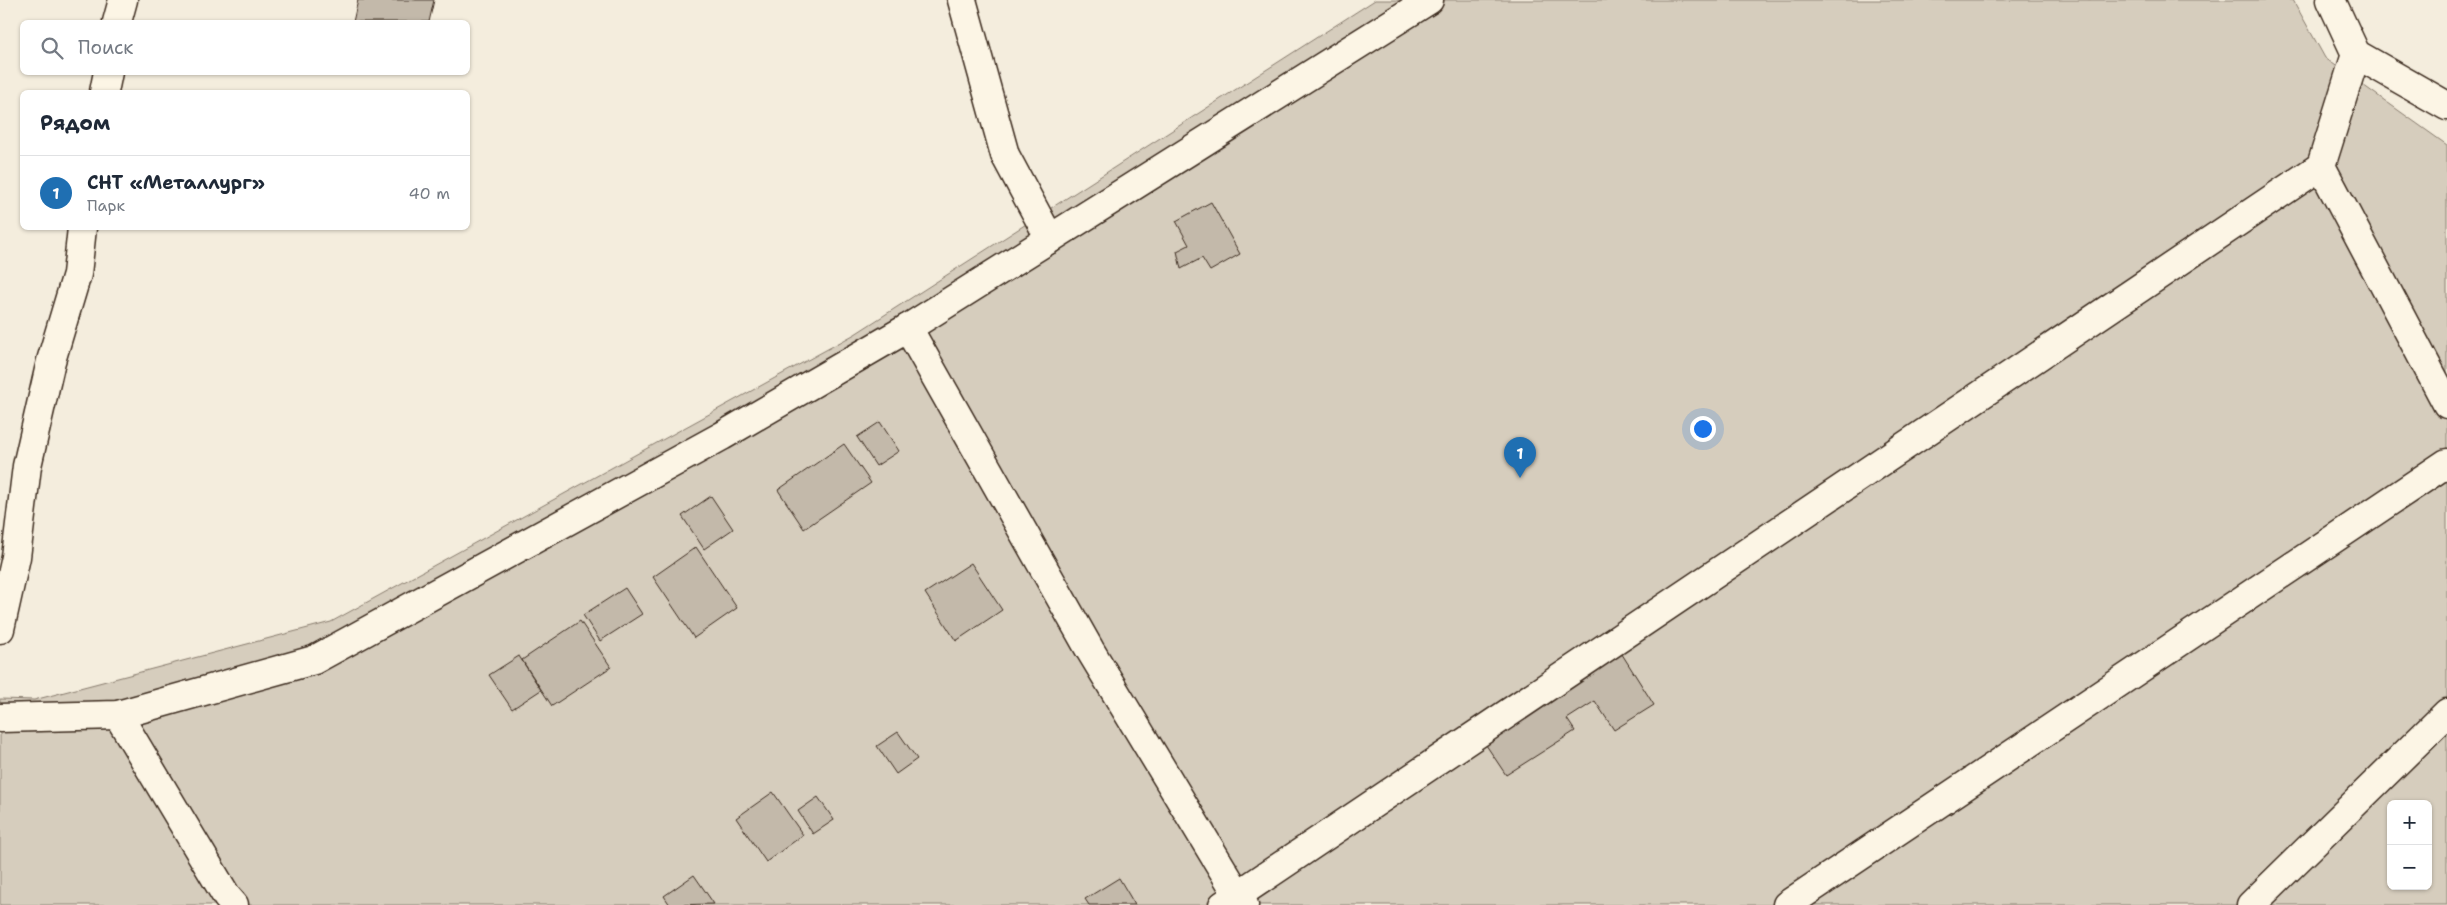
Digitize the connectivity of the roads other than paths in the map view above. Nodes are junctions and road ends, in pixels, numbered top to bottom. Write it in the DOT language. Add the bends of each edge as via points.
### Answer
graph roads {
  1 [pos="123,0"];
  2 [pos="962,0"];
  3 [pos="1429,0"];
  4 [pos="2331,0"];
  5 [pos="118,20"];
  6 [pos="2356,54"];
  7 [pos="107,75"];
  8 [pos="104,90"];
  9 [pos="2447,106"];
  10 [pos="2321,166"];
  11 [pos="82,230"];
  12 [pos="1050,239"];
  13 [pos="908,328"];
  14 [pos="2447,404"];
  15 [pos="2447,463"];
  16 [pos="0,629"];
  17 [pos="2447,713"];
  18 [pos="118,715"];
  19 [pos="0,718"];
  20 [pos="1235,901"];
  21 [pos="234,905"];
  22 [pos="1787,905"];
  23 [pos="2251,905"];
  1 -- 5 [label="street"];
  2 -- 12 [label="street" via="1006,154"];
  3 -- 12 [label="street"];
  4 -- 6 [label="street"];
  6 -- 9 [label="street"];
  6 -- 10 [label="street"];
  7 -- 8 [label="street"];
  10 -- 14 [label="street"];
  10 -- 20 [label="street"];
  11 -- 16 [label="street" via="77,274 51,361 27,466 16,557"];
  12 -- 13 [label="street"];
  13 -- 18 [label="street" via="722,436 314,660"];
  13 -- 20 [label="street"];
  15 -- 22 [label="street"];
  17 -- 23 [label="street"];
  18 -- 19 [label="street"];
  18 -- 21 [label="street"];
}
